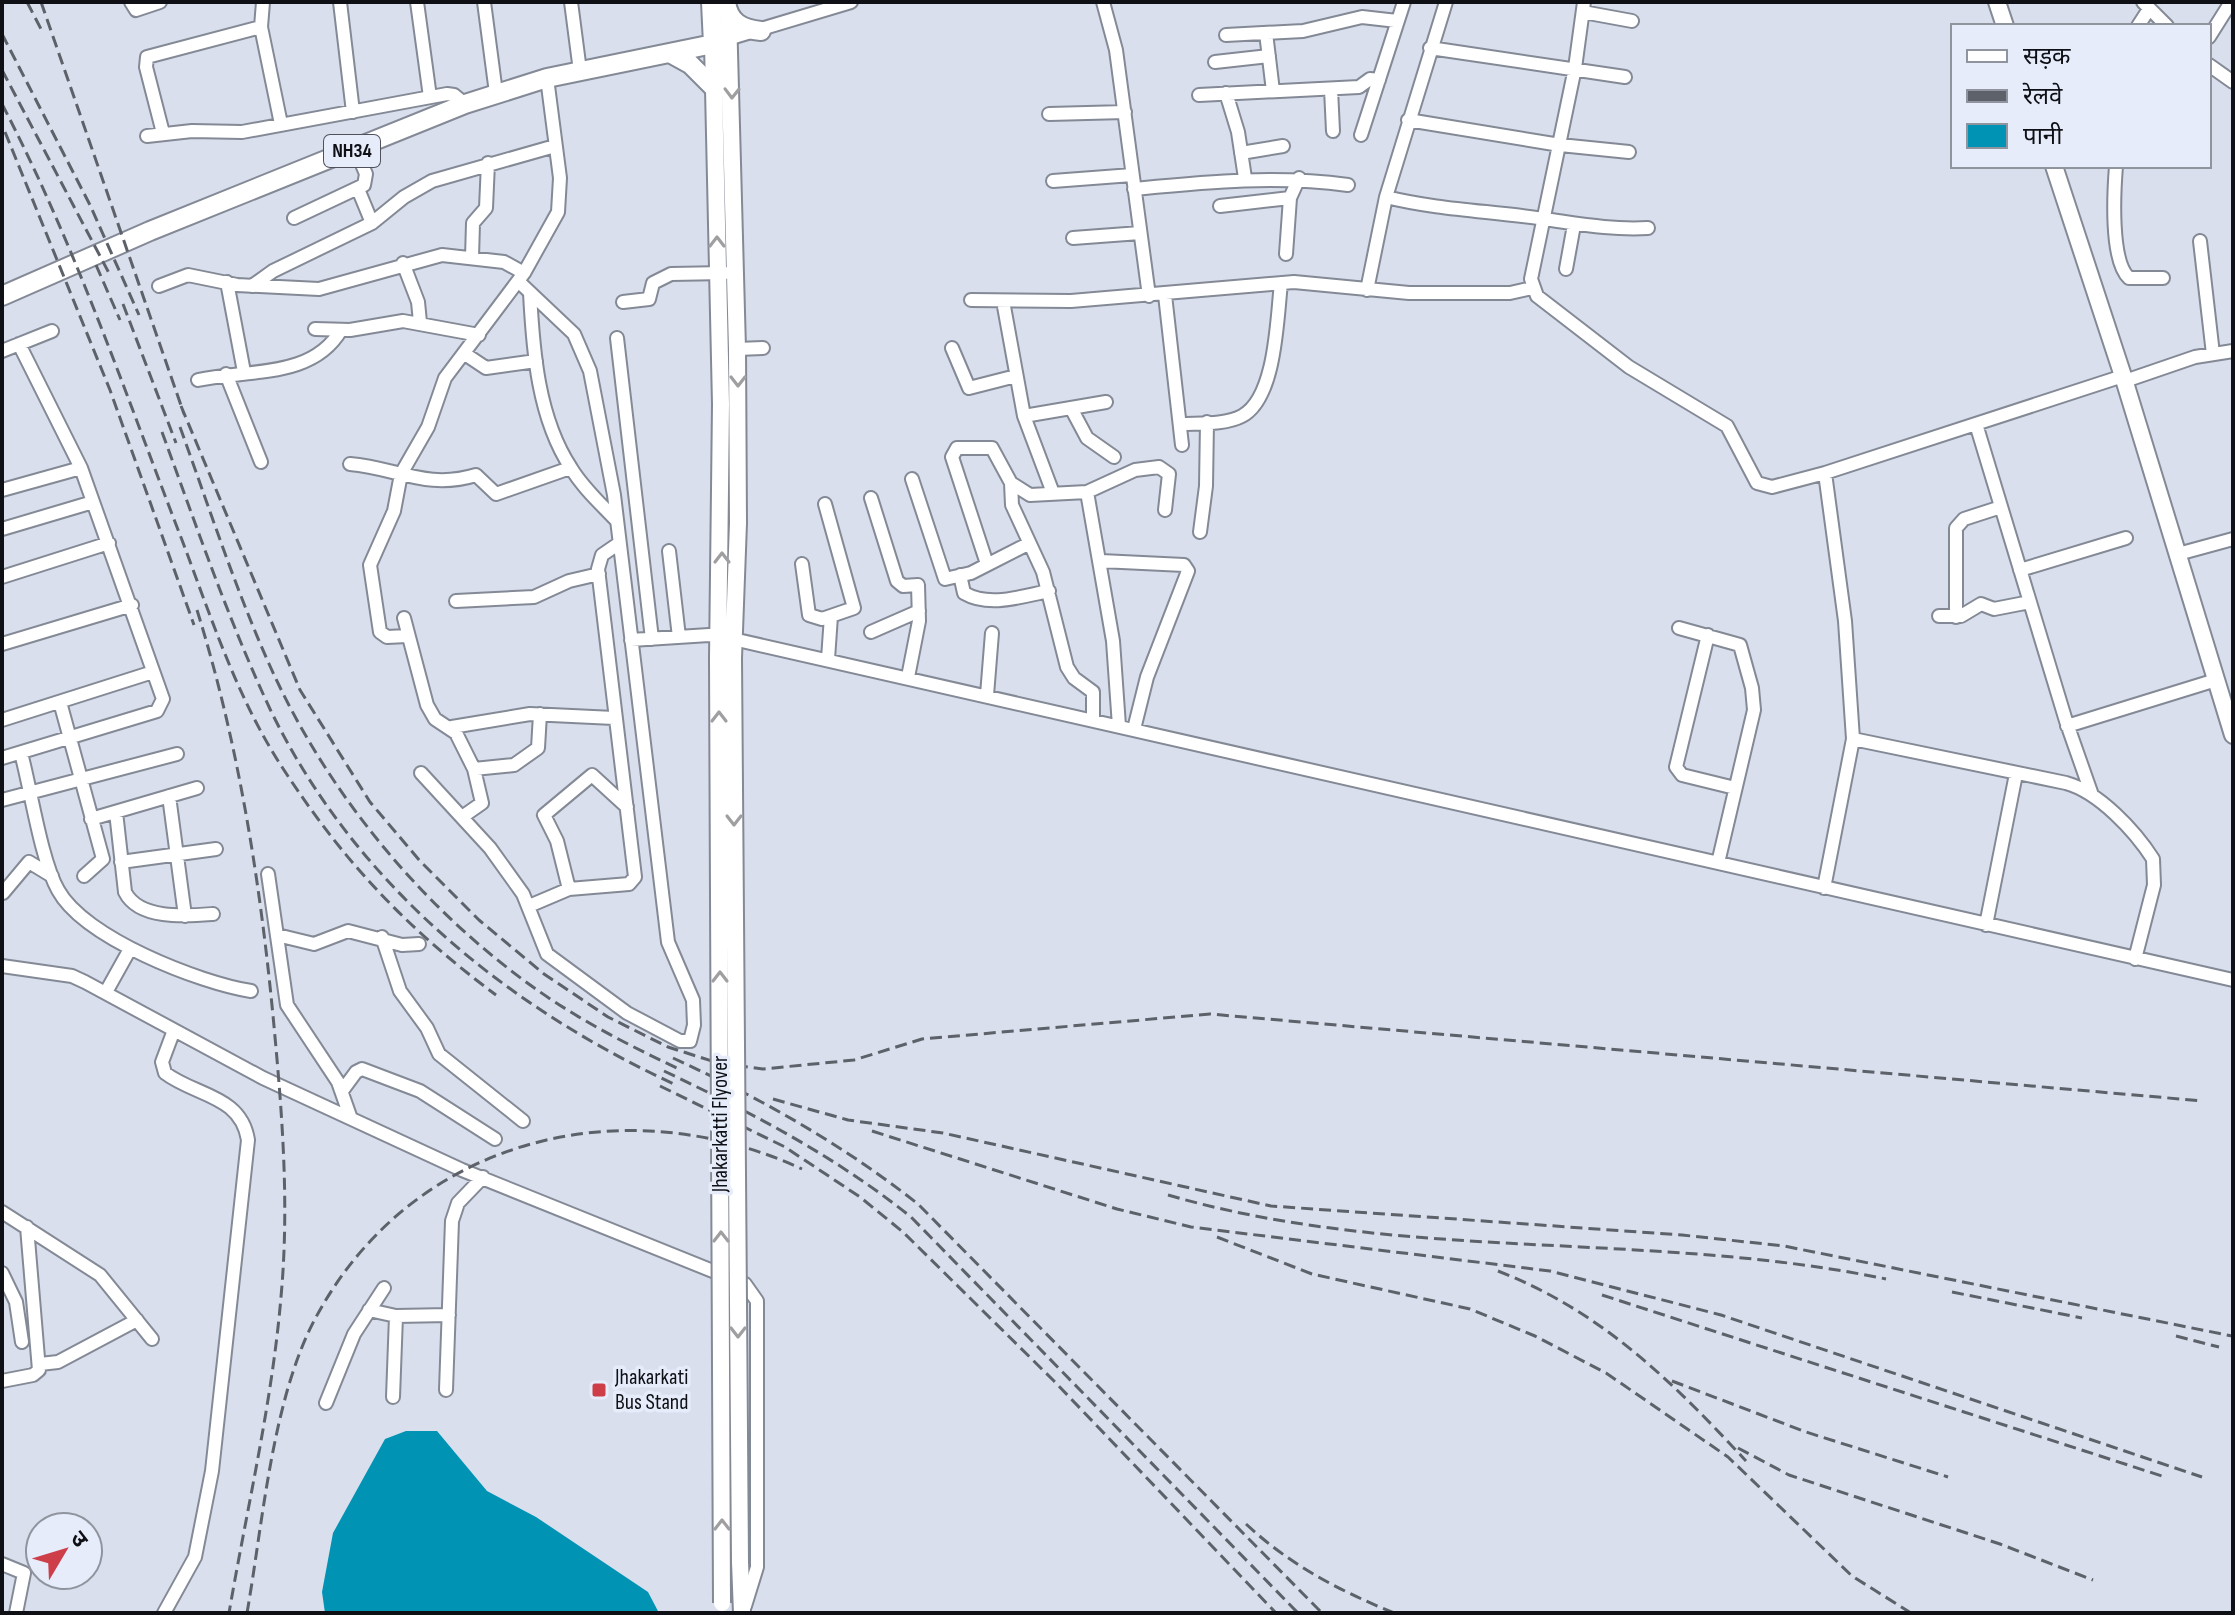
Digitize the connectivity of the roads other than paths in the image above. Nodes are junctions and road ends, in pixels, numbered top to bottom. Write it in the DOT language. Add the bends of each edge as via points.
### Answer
graph roads {
  1 [pos="131,2"];
  2 [pos="160,2"];
  3 [pos="263,2"];
  4 [pos="340,2"];
  5 [pos="417,2"];
  6 [pos="484,2"];
  7 [pos="571,2"];
  8 [pos="711,2"];
  9 [pos="851,2"];
  10 [pos="1103,2"];
  11 [pos="1404,2"];
  12 [pos="1436,2"];
  13 [pos="1446,2"];
  14 [pos="1997,2"];
  15 [pos="2231,2"];
  16 [pos="2146,5"];
  17 [pos="1584,7"];
  18 [pos="727,9"];
  19 [pos="1397,21"];
  20 [pos="1632,21"];
  21 [pos="2004,24"];
  22 [pos="2139,24"];
  23 [pos="2165,24"];
  24 [pos="261,27"];
  25 [pos="761,31"];
  26 [pos="1266,33"];
  27 [pos="2211,34"];
  28 [pos="1226,35"];
  29 [pos="722,41"];
  30 [pos="1430,48"];
  31 [pos="670,53"];
  32 [pos="1269,56"];
  33 [pos="1215,62"];
  34 [pos="2211,66"];
  35 [pos="1575,68"];
  36 [pos="580,71"];
  37 [pos="1625,77"];
  38 [pos="547,78"];
  39 [pos="1379,80"];
  40 [pos="2233,82"];
  41 [pos="714,88"];
  42 [pos="1331,89"];
  43 [pos="1273,91"];
  44 [pos="496,93"];
  45 [pos="1226,93"];
  46 [pos="1199,95"];
  47 [pos="430,97"];
  48 [pos="465,104"];
  49 [pos="353,112"];
  50 [pos="1125,112"];
  51 [pos="1049,114"];
  52 [pos="1408,120"];
  53 [pos="281,124"];
  54 [pos="1333,131"];
  55 [pos="163,133"];
  56 [pos="1361,135"];
  57 [pos="147,136"];
  58 [pos="1560,145"];
  59 [pos="555,146"];
  60 [pos="1283,146"];
  61 [pos="356,150"];
  62 [pos="1629,152"];
  63 [pos="1241,153"];
  64 [pos="488,163"];
  65 [pos="2055,168"];
  66 [pos="2116,168"];
  67 [pos="1132,175"];
  68 [pos="1245,178"];
  69 [pos="1299,178"];
  70 [pos="1053,181"];
  71 [pos="1348,185"];
  72 [pos="358,189"];
  73 [pos="1134,189"];
  74 [pos="1386,197"];
  75 [pos="1290,198"];
  76 [pos="1220,206"];
  77 [pos="294,218"];
  78 [pos="1544,219"];
  79 [pos="372,223"];
  80 [pos="1574,225"];
  81 [pos="1648,228"];
  82 [pos="1140,233"];
  83 [pos="1073,238"];
  84 [pos="2200,241"];
  85 [pos="1286,254"];
  86 [pos="472,258"];
  87 [pos="403,263"];
  88 [pos="1566,269"];
  89 [pos="717,273"];
  90 [pos="736,273"];
  91 [pos="521,277"];
  92 [pos="2163,278"];
  93 [pos="227,282"];
  94 [pos="1281,283"];
  95 [pos="159,286"];
  96 [pos="252,286"];
  97 [pos="1532,288"];
  98 [pos="1367,290"];
  99 [pos="530,293"];
  100 [pos="1165,295"];
  101 [pos="2,296"];
  102 [pos="1149,296"];
  103 [pos="971,300"];
  104 [pos="1003,301"];
  105 [pos="623,302"];
  106 [pos="420,322"];
  107 [pos="315,329"];
  108 [pos="341,330"];
  109 [pos="52,331"];
  110 [pos="479,335"];
  111 [pos="617,338"];
  112 [pos="19,344"];
  113 [pos="763,348"];
  114 [pos="952,348"];
  115 [pos="737,349"];
  116 [pos="2,351"];
  117 [pos="2233,351"];
  118 [pos="465,354"];
  119 [pos="2213,354"];
  120 [pos="536,361"];
  121 [pos="244,372"];
  122 [pos="226,374"];
  123 [pos="1016,376"];
  124 [pos="2124,378"];
  125 [pos="198,380"];
  126 [pos="1106,402"];
  127 [pos="1071,408"];
  128 [pos="1024,416"];
  129 [pos="1207,422"];
  130 [pos="1181,424"];
  131 [pos="1976,424"];
  132 [pos="1182,445"];
  133 [pos="1114,457"];
  134 [pos="261,462"];
  135 [pos="350,464"];
  136 [pos="81,468"];
  137 [pos="570,468"];
  138 [pos="1825,473"];
  139 [pos="401,474"];
  140 [pos="912,479"];
  141 [pos="1011,483"];
  142 [pos="2,490"];
  143 [pos="1087,492"];
  144 [pos="1053,493"];
  145 [pos="871,498"];
  146 [pos="93,502"];
  147 [pos="825,504"];
  148 [pos="2001,507"];
  149 [pos="1165,510"];
  150 [pos="616,520"];
  151 [pos="2,529"];
  152 [pos="1200,532"];
  153 [pos="2126,538"];
  154 [pos="2233,539"];
  155 [pos="109,543"];
  156 [pos="618,544"];
  157 [pos="1028,544"];
  158 [pos="669,551"];
  159 [pos="2178,554"];
  160 [pos="1101,561"];
  161 [pos="802,564"];
  162 [pos="987,564"];
  163 [pos="2020,570"];
  164 [pos="599,574"];
  165 [pos="960,575"];
  166 [pos="2,577"];
  167 [pos="1049,591"];
  168 [pos="456,601"];
  169 [pos="2030,602"];
  170 [pos="132,605"];
  171 [pos="919,611"];
  172 [pos="831,616"];
  173 [pos="1939,616"];
  174 [pos="1956,617"];
  175 [pos="404,618"];
  176 [pos="1679,628"];
  177 [pos="871,632"];
  178 [pos="992,633"];
  179 [pos="1708,635"];
  180 [pos="407,636"];
  181 [pos="679,637"];
  182 [pos="725,637"];
  183 [pos="652,639"];
  184 [pos="631,640"];
  185 [pos="2,644"];
  186 [pos="726,658"];
  187 [pos="828,659"];
  188 [pos="153,672"];
  189 [pos="908,677"];
  190 [pos="2216,680"];
  191 [pos="987,695"];
  192 [pos="60,702"];
  193 [pos="540,714"];
  194 [pos="614,718"];
  195 [pos="2,720"];
  196 [pos="1093,720"];
  197 [pos="1119,726"];
  198 [pos="2067,726"];
  199 [pos="452,727"];
  200 [pos="1134,729"];
  201 [pos="2233,735"];
  202 [pos="70,739"];
  203 [pos="1853,739"];
  204 [pos="21,753"];
  205 [pos="177,754"];
  206 [pos="2,758"];
  207 [pos="474,769"];
  208 [pos="421,773"];
  209 [pos="2016,774"];
  210 [pos="80,779"];
  211 [pos="197,788"];
  212 [pos="1735,788"];
  213 [pos="31,792"];
  214 [pos="169,796"];
  215 [pos="2093,796"];
  216 [pos="2,800"];
  217 [pos="627,807"];
  218 [pos="116,812"];
  219 [pos="462,817"];
  220 [pos="91,819"];
  221 [pos="216,849"];
  222 [pos="178,855"];
  223 [pos="121,862"];
  224 [pos="1718,863"];
  225 [pos="636,871"];
  226 [pos="268,874"];
  227 [pos="52,876"];
  228 [pos="84,876"];
  229 [pos="662,882"];
  230 [pos="1824,888"];
  231 [pos="569,889"];
  232 [pos="3,893"];
  233 [pos="529,906"];
  234 [pos="213,914"];
  235 [pos="185,916"];
  236 [pos="1986,925"];
  237 [pos="277,935"];
  238 [pos="382,937"];
  239 [pos="419,944"];
  240 [pos="130,949"];
  241 [pos="2135,959"];
  242 [pos="2,966"];
  243 [pos="2233,980"];
  244 [pos="251,991"];
  245 [pos="106,992"];
  246 [pos="174,1030"];
  247 [pos="342,1091"];
  248 [pos="350,1116"];
  249 [pos="523,1121"];
  250 [pos="495,1139"];
  251 [pos="483,1177"];
  252 [pos="2,1212"];
  253 [pos="27,1227"];
  254 [pos="2,1273"];
  255 [pos="384,1288"];
  256 [pos="6,1292"];
  257 [pos="369,1310"];
  258 [pos="449,1315"];
  259 [pos="396,1316"];
  260 [pos="137,1320"];
  261 [pos="152,1339"];
  262 [pos="22,1342"];
  263 [pos="40,1364"];
  264 [pos="2,1381"];
  265 [pos="446,1390"];
  266 [pos="393,1397"];
  267 [pos="326,1403"];
  268 [pos="2,1564"];
  269 [pos="722,1608"];
  270 [pos="16,1613"];
  271 [pos="164,1613"];
  272 [pos="742,1613"];
  1 -- 2 [label="street" via="138,10"];
  3 -- 24 [label="street"];
  4 -- 49 [label="street"];
  5 -- 47 [label="street"];
  6 -- 44 [label="street"];
  7 -- 36 [label="street"];
  8 -- 29 [label="highway"];
  9 -- 25 [label="street"];
  10 -- 50 [label="street"];
  11 -- 19 [label="street"];
  12 -- 13 [label="street"];
  13 -- 30 [label="street"];
  14 -- 21 [label="main road"];
  15 -- 27 [label="street"];
  16 -- 22 [label="street"];
  16 -- 23 [label="street"];
  17 -- 20 [label="street"];
  17 -- 35 [label="street"];
  18 -- 25 [label="highway" via="745,28"];
  18 -- 29 [label="main road"];
  19 -- 26 [label="street" via="1362,17 1315,29"];
  19 -- 39 [label="street"];
  24 -- 53 [label="street"];
  24 -- 55 [label="street" via="147,57"];
  25 -- 29 [label="street"];
  26 -- 28 [label="street"];
  26 -- 32 [label="street"];
  29 -- 31 [label="highway, NH34"];
  29 -- 41 [label="main road"];
  29 -- 90 [label="main road, one-way"];
  30 -- 35 [label="street"];
  30 -- 52 [label="street"];
  31 -- 36 [label="highway, NH34"];
  31 -- 41 [label="highway"];
  32 -- 33 [label="street"];
  32 -- 43 [label="street"];
  34 -- 40 [label="street"];
  35 -- 37 [label="street"];
  35 -- 58 [label="street"];
  36 -- 38 [label="highway, NH34"];
  38 -- 44 [label="highway, NH34"];
  38 -- 59 [label="street"];
  39 -- 42 [label="street"];
  39 -- 56 [label="street"];
  89 -- 41 [label="main road, one-way"];
  42 -- 43 [label="street"];
  42 -- 54 [label="street"];
  43 -- 45 [label="street"];
  44 -- 48 [label="highway, NH34"];
  45 -- 46 [label="street"];
  45 -- 63 [label="street"];
  47 -- 48 [label="street" via="454,95"];
  47 -- 49 [label="street"];
  48 -- 61 [label="highway, NH34"];
  49 -- 53 [label="street"];
  50 -- 51 [label="street"];
  50 -- 67 [label="street"];
  52 -- 58 [label="street"];
  52 -- 74 [label="street"];
  53 -- 55 [label="street" via="242,132"];
  55 -- 57 [label="street"];
  58 -- 62 [label="street"];
  58 -- 78 [label="street"];
  59 -- 64 [label="street"];
  59 -- 91 [label="street" via="558,212"];
  60 -- 63 [label="street"];
  61 -- 72 [label="street" via="366,174"];
  61 -- 101 [label="highway, NH34"];
  63 -- 68 [label="street"];
  64 -- 79 [label="street" via="432,181"];
  64 -- 86 [label="street" via="486,208 473,223"];
  65 -- 124 [label="main road"];
  66 -- 92 [label="street" via="2114,221 2123,271 2129,278"];
  67 -- 70 [label="street"];
  67 -- 73 [label="street"];
  68 -- 69 [label="street"];
  68 -- 73 [label="street"];
  69 -- 71 [label="street"];
  69 -- 75 [label="street"];
  72 -- 77 [label="street"];
  72 -- 79 [label="street"];
  73 -- 82 [label="street"];
  74 -- 78 [label="street" via="1448,210"];
  74 -- 98 [label="street"];
  75 -- 76 [label="street"];
  75 -- 85 [label="street"];
  78 -- 80 [label="street"];
  78 -- 97 [label="street"];
  79 -- 96 [label="street"];
  80 -- 81 [label="street"];
  80 -- 88 [label="street"];
  82 -- 83 [label="street"];
  82 -- 102 [label="street"];
  84 -- 119 [label="street"];
  86 -- 87 [label="street" via="442,255"];
  86 -- 91 [label="street" via="512,264"];
  87 -- 96 [label="street" via="319,289"];
  87 -- 106 [label="street"];
  89 -- 90 [label="street"];
  89 -- 105 [label="street" via="671,274 653,283 649,299"];
  182 -- 89 [label="main road, one-way"];
  90 -- 115 [label="main road"];
  91 -- 99 [label="street"];
  91 -- 110 [label="street"];
  93 -- 95 [label="street" via="188,275"];
  93 -- 96 [label="street"];
  93 -- 121 [label="street"];
  94 -- 98 [label="street"];
  94 -- 100 [label="street"];
  94 -- 129 [label="street" via="1270,369 1261,393 1243,416"];
  97 -- 98 [label="street" via="1510,293"];
  97 -- 138 [label="street" via="1602,348 1727,426 1757,483 1772,487"];
  99 -- 120 [label="street"];
  99 -- 150 [label="street" via="565,323 583,350"];
  100 -- 102 [label="street"];
  100 -- 130 [label="street"];
  102 -- 104 [label="street"];
  103 -- 104 [label="street"];
  104 -- 123 [label="street"];
  106 -- 108 [label="street"];
  106 -- 110 [label="street"];
  107 -- 108 [label="street"];
  108 -- 121 [label="street" via="326,352 303,365"];
  109 -- 112 [label="street"];
  110 -- 118 [label="street"];
  111 -- 183 [label="street"];
  112 -- 116 [label="street"];
  112 -- 136 [label="street"];
  113 -- 115 [label="street"];
  114 -- 123 [label="street" via="969,388"];
  115 -- 182 [label="main road, one-way" via="738,523"];
  117 -- 119 [label="street"];
  118 -- 120 [label="street" via="486,368"];
  118 -- 139 [label="street" via="445,378 428,427"];
  119 -- 124 [label="street"];
  120 -- 137 [label="street" via="550,423"];
  121 -- 122 [label="street"];
  122 -- 125 [label="street"];
  122 -- 134 [label="street"];
  123 -- 128 [label="street"];
  124 -- 131 [label="street"];
  124 -- 159 [label="main road"];
  126 -- 127 [label="street"];
  127 -- 128 [label="street"];
  127 -- 133 [label="street" via="1087,438"];
  128 -- 144 [label="street"];
  129 -- 130 [label="street"];
  129 -- 152 [label="street"];
  130 -- 132 [label="street"];
  131 -- 138 [label="street"];
  131 -- 148 [label="street"];
  135 -- 139 [label="street"];
  136 -- 142 [label="street"];
  136 -- 146 [label="street"];
  137 -- 139 [label="street" via="496,494 476,475 427,482"];
  137 -- 150 [label="street"];
  138 -- 203 [label="street" via="1845,621"];
  139 -- 180 [label="street" via="394,511 370,565 380,632"];
  140 -- 165 [label="street" via="945,579"];
  141 -- 144 [label="street" via="1035,497"];
  141 -- 157 [label="street" via="1012,505"];
  141 -- 162 [label="street" via="992,448 957,448 952,454"];
  143 -- 144 [label="street"];
  143 -- 149 [label="street" via="1135,470 1159,467 1169,474"];
  143 -- 160 [label="street"];
  145 -- 171 [label="street" via="897,581 918,585"];
  146 -- 151 [label="street"];
  146 -- 155 [label="street"];
  147 -- 172 [label="street" via="854,608"];
  148 -- 163 [label="street"];
  148 -- 174 [label="street" via="1964,519 1956,528"];
  150 -- 156 [label="street"];
  153 -- 163 [label="street"];
  154 -- 159 [label="street"];
  155 -- 166 [label="street"];
  155 -- 170 [label="street"];
  156 -- 164 [label="street" via="602,555"];
  156 -- 184 [label="street"];
  157 -- 162 [label="street"];
  157 -- 167 [label="street"];
  158 -- 181 [label="street"];
  159 -- 190 [label="main road"];
  160 -- 197 [label="street"];
  160 -- 200 [label="street" via="1184,565 1188,571 1147,677"];
  161 -- 172 [label="street" via="809,615"];
  162 -- 165 [label="street"];
  163 -- 169 [label="street"];
  164 -- 168 [label="street" via="534,597"];
  164 -- 194 [label="street"];
  165 -- 167 [label="street" via="964,593 971,597 1002,600"];
  167 -- 196 [label="street" via="1067,667 1093,692"];
  169 -- 174 [label="street" via="1994,609 1977,605"];
  169 -- 198 [label="street"];
  170 -- 185 [label="street"];
  170 -- 188 [label="street"];
  171 -- 177 [label="street"];
  171 -- 189 [label="street"];
  172 -- 187 [label="street"];
  173 -- 174 [label="street"];
  175 -- 180 [label="street"];
  176 -- 179 [label="street"];
  178 -- 191 [label="street"];
  179 -- 212 [label="street" via="1740,645 1754,701"];
  179 -- 212 [label="street" via="1676,767 1682,775"];
  180 -- 199 [label="street" via="429,711"];
  181 -- 182 [label="street"];
  181 -- 183 [label="street"];
  182 -- 186 [label="main road, Jhakarkatti Flyover"];
  182 -- 187 [label="street"];
  183 -- 184 [label="street"];
  184 -- 229 [label="street"];
  269 -- 186 [label="main road, Jhakarkatti Flyover, one-way, bridge"];
  186 -- 272 [label="main road, Jhakarkatti Flyover, one-way, bridge"];
  187 -- 189 [label="street"];
  188 -- 192 [label="street"];
  188 -- 202 [label="street" via="163,699 157,711"];
  189 -- 191 [label="street"];
  190 -- 198 [label="street"];
  190 -- 201 [label="main road"];
  191 -- 196 [label="street"];
  192 -- 195 [label="street"];
  192 -- 202 [label="street"];
  193 -- 194 [label="street"];
  193 -- 199 [label="street"];
  193 -- 207 [label="street" via="538,748 514,765"];
  194 -- 217 [label="street"];
  196 -- 197 [label="street"];
  197 -- 200 [label="street"];
  198 -- 215 [label="street"];
  199 -- 207 [label="street"];
  200 -- 224 [label="street"];
  202 -- 204 [label="street"];
  202 -- 210 [label="street"];
  203 -- 209 [label="street"];
  203 -- 230 [label="street"];
  204 -- 206 [label="street"];
  204 -- 213 [label="street"];
  205 -- 210 [label="street"];
  207 -- 219 [label="street" via="482,803"];
  208 -- 219 [label="street"];
  209 -- 215 [label="street" via="2066,783"];
  209 -- 236 [label="street"];
  210 -- 213 [label="street"];
  210 -- 220 [label="street"];
  211 -- 214 [label="street"];
  212 -- 224 [label="street"];
  213 -- 216 [label="street"];
  213 -- 227 [label="street"];
  214 -- 218 [label="street"];
  214 -- 222 [label="street"];
  215 -- 241 [label="street" via="2153,859 2154,885"];
  217 -- 225 [label="street"];
  217 -- 231 [label="street" via="592,775 544,815"];
  218 -- 220 [label="street"];
  218 -- 223 [label="street"];
  219 -- 233 [label="street"];
  220 -- 228 [label="street" via="103,859"];
  221 -- 222 [label="street"];
  222 -- 223 [label="street"];
  222 -- 235 [label="street"];
  223 -- 235 [label="street" via="131,902"];
  224 -- 230 [label="street"];
  225 -- 229 [label="street"];
  225 -- 231 [label="street" via="629,884"];
  226 -- 237 [label="street"];
  227 -- 232 [label="street" via="29,862"];
  227 -- 240 [label="street" via="69,904"];
  229 -- 233 [label="street" via="668,942 695,1007 693,1037 686,1042 627,1013 547,954"];
  230 -- 236 [label="street"];
  231 -- 233 [label="street"];
  234 -- 235 [label="street"];
  236 -- 241 [label="street"];
  237 -- 238 [label="street" via="314,944 341,931"];
  237 -- 247 [label="street" via="287,1005"];
  238 -- 239 [label="street" via="402,945"];
  238 -- 249 [label="street" via="400,991 439,1054"];
  240 -- 244 [label="street"];
  240 -- 245 [label="street"];
  241 -- 243 [label="street"];
  242 -- 245 [label="street" via="72,976"];
  245 -- 246 [label="street"];
  246 -- 248 [label="street" via="263,1078"];
  246 -- 271 [label="street" via="162,1062 165,1073 230,1106 244,1122 248,1140 212,1471 195,1557"];
  247 -- 248 [label="street"];
  247 -- 250 [label="street" via="362,1069 420,1091"];
  248 -- 251 [label="street"];
  251 -- 258 [label="street" via="458,1203 452,1221"];
  251 -- 272 [label="street" via="752,1290 757,1301 757,1567"];
  252 -- 253 [label="street"];
  253 -- 260 [label="street" via="100,1275"];
  253 -- 263 [label="street"];
  254 -- 256 [label="street"];
  255 -- 257 [label="street"];
  256 -- 262 [label="street"];
  257 -- 259 [label="street"];
  257 -- 267 [label="street"];
  258 -- 259 [label="street"];
  258 -- 265 [label="street"];
  259 -- 266 [label="street"];
  260 -- 261 [label="street"];
  260 -- 263 [label="street" via="65,1359"];
  263 -- 264 [label="street" via="37,1373"];
  268 -- 270 [label="street" via="24,1573"];
}
